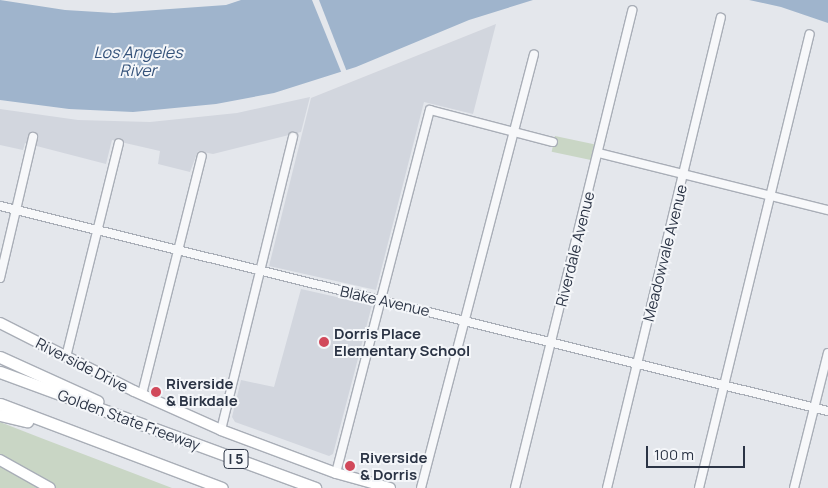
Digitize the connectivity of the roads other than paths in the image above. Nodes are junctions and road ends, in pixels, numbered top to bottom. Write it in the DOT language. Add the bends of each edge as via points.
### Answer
graph roads {
  1 [pos="632,10"];
  2 [pos="721,18"];
  3 [pos="810,34"];
  4 [pos="534,55"];
  5 [pos="514,132"];
  6 [pos="34,137"];
  7 [pos="293,137"];
  8 [pos="553,142"];
  9 [pos="119,143"];
  10 [pos="599,153"];
  11 [pos="202,156"];
  12 [pos="685,174"];
  13 [pos="772,196"];
  14 [pos="0,206"];
  15 [pos="18,210"];
  16 [pos="828,210"];
  17 [pos="98,231"];
  18 [pos="179,251"];
  19 [pos="260,271"];
  20 [pos="0,278"];
  21 [pos="381,300"];
  22 [pos="464,320"];
  23 [pos="0,323"];
  24 [pos="552,343"];
  25 [pos="828,353"];
  26 [pos="0,357"];
  27 [pos="66,357"];
  28 [pos="637,364"];
  29 [pos="0,372"];
  30 [pos="726,386"];
  31 [pos="142,394"];
  32 [pos="0,404"];
  33 [pos="814,407"];
  34 [pos="828,411"];
  35 [pos="0,415"];
  36 [pos="157,430"];
  37 [pos="221,430"];
  38 [pos="68,431"];
  39 [pos="0,460"];
  40 [pos="336,473"];
  41 [pos="50,488"];
  42 [pos="222,488"];
  43 [pos="315,488"];
  44 [pos="390,488"];
  45 [pos="421,488"];
  46 [pos="515,488"];
  47 [pos="607,488"];
  48 [pos="699,488"];
  49 [pos="794,488"];
  1 -- 10 [label="street, Riverdale Avenue"];
  2 -- 12 [label="street, Meadowvale Avenue"];
  3 -- 13 [label="street"];
  4 -- 5 [label="street"];
  5 -- 8 [label="street"];
  5 -- 21 [label="street" via="430,110"];
  5 -- 22 [label="street"];
  6 -- 15 [label="street"];
  7 -- 19 [label="street"];
  9 -- 17 [label="street"];
  10 -- 12 [label="street"];
  10 -- 24 [label="street, Riverdale Avenue"];
  11 -- 18 [label="street"];
  12 -- 13 [label="street"];
  12 -- 28 [label="street, Meadowvale Avenue"];
  13 -- 16 [label="street"];
  13 -- 30 [label="street"];
  14 -- 15 [label="street, Blake Avenue"];
  15 -- 17 [label="street, Blake Avenue"];
  15 -- 20 [label="street"];
  17 -- 18 [label="street, Blake Avenue"];
  17 -- 27 [label="street"];
  18 -- 19 [label="street, Blake Avenue"];
  18 -- 31 [label="street"];
  19 -- 21 [label="street, Blake Avenue"];
  19 -- 37 [label="street"];
  21 -- 22 [label="street, Blake Avenue"];
  21 -- 40 [label="street"];
  22 -- 24 [label="street, Blake Avenue"];
  22 -- 45 [label="street"];
  23 -- 27 [label="main road, Riverside Drive"];
  24 -- 28 [label="street, Blake Avenue"];
  24 -- 46 [label="street, Riverdale Avenue"];
  25 -- 33 [label="street"];
  26 -- 36 [label="highway"];
  27 -- 31 [label="main road, Riverside Drive"];
  28 -- 30 [label="street, Blake Avenue"];
  28 -- 47 [label="street, Meadowvale Avenue"];
  29 -- 36 [label="highway, Golden State Freeway / I 5"];
  30 -- 33 [label="street, Blake Avenue"];
  30 -- 48 [label="street"];
  31 -- 37 [label="main road, Riverside Drive"];
  32 -- 38 [label="highway, Golden State Freeway / I 5"];
  33 -- 34 [label="street, Blake Avenue"];
  33 -- 49 [label="street"];
  35 -- 38 [label="highway"];
  36 -- 43 [label="highway, Golden State Freeway / I 5"];
  37 -- 40 [label="main road, Riverside Drive"];
  38 -- 42 [label="highway, Golden State Freeway / I 5"];
  39 -- 41 [label="main road"];
  40 -- 44 [label="main road, Riverside Drive"];
}
